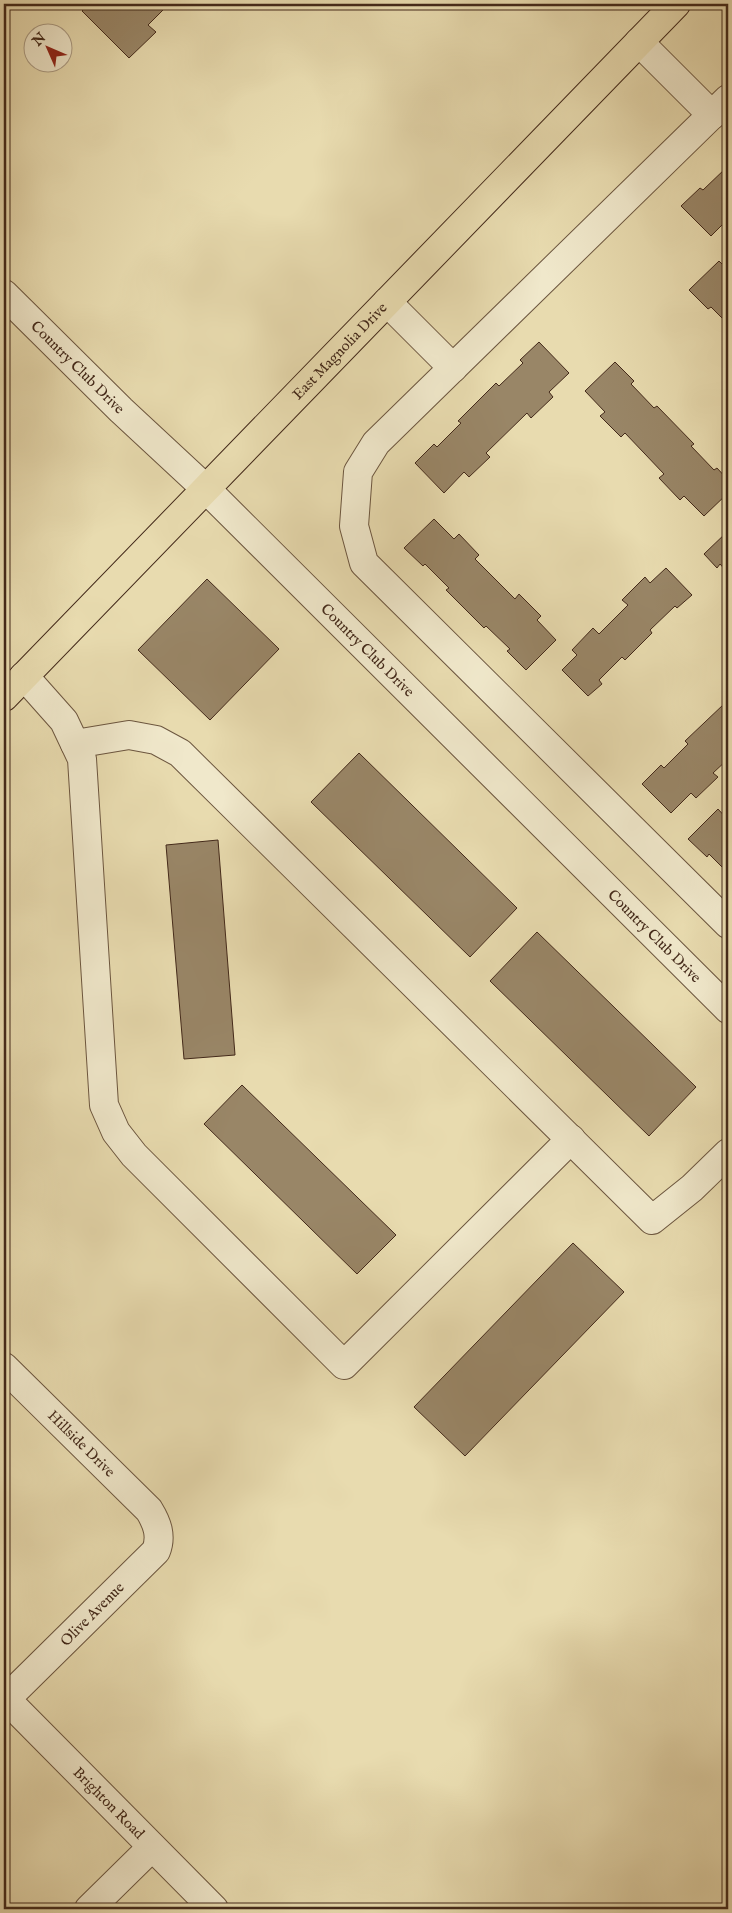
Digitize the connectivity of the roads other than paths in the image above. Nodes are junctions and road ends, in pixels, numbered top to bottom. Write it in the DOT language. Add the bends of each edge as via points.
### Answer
graph roads {
  1 [pos="676,4"];
  2 [pos="639,42"];
  3 [pos="720,107"];
  4 [pos="6,301"];
  5 [pos="387,302"];
  6 [pos="453,368"];
  7 [pos="206,489"];
  8 [pos="24,676"];
  9 [pos="4,697"];
  10 [pos="75,744"];
  11 [pos="728,924"];
  12 [pos="728,1009"];
  13 [pos="571,1139"];
  14 [pos="728,1153"];
  15 [pos="4,1367"];
  16 [pos="156,1522"];
  17 [pos="5,1698"];
  18 [pos="152,1847"];
  19 [pos="89,1909"];
  20 [pos="214,1909"];
  1 -- 2 [label="main road, East Magnolia Drive"];
  2 -- 3 [label="street"];
  2 -- 5 [label="main road, East Magnolia Drive"];
  3 -- 6 [label="street"];
  4 -- 7 [label="street, Country Club Drive"];
  5 -- 6 [label="street"];
  5 -- 7 [label="main road, East Magnolia Drive"];
  6 -- 11 [label="street" via="376,443 358,472 354,526 364,563"];
  7 -- 8 [label="main road, East Magnolia Drive"];
  7 -- 12 [label="street, Country Club Drive"];
  8 -- 9 [label="main road, East Magnolia Drive"];
  8 -- 10 [label="street" via="64,721"];
  10 -- 13 [label="street" via="128,735 156,740 180,753"];
  10 -- 13 [label="street" via="82,758 104,1105 116,1132 134,1155 344,1365"];
  13 -- 14 [label="street" via="652,1220"];
  15 -- 16 [label="street, Hillside Drive" via="149,1510"];
  16 -- 17 [label="street, Olive Avenue" via="159,1543 156,1551"];
  17 -- 18 [label="street, Brighton Road"];
  18 -- 19 [label="street"];
  18 -- 20 [label="street, Brighton Road"];
}
